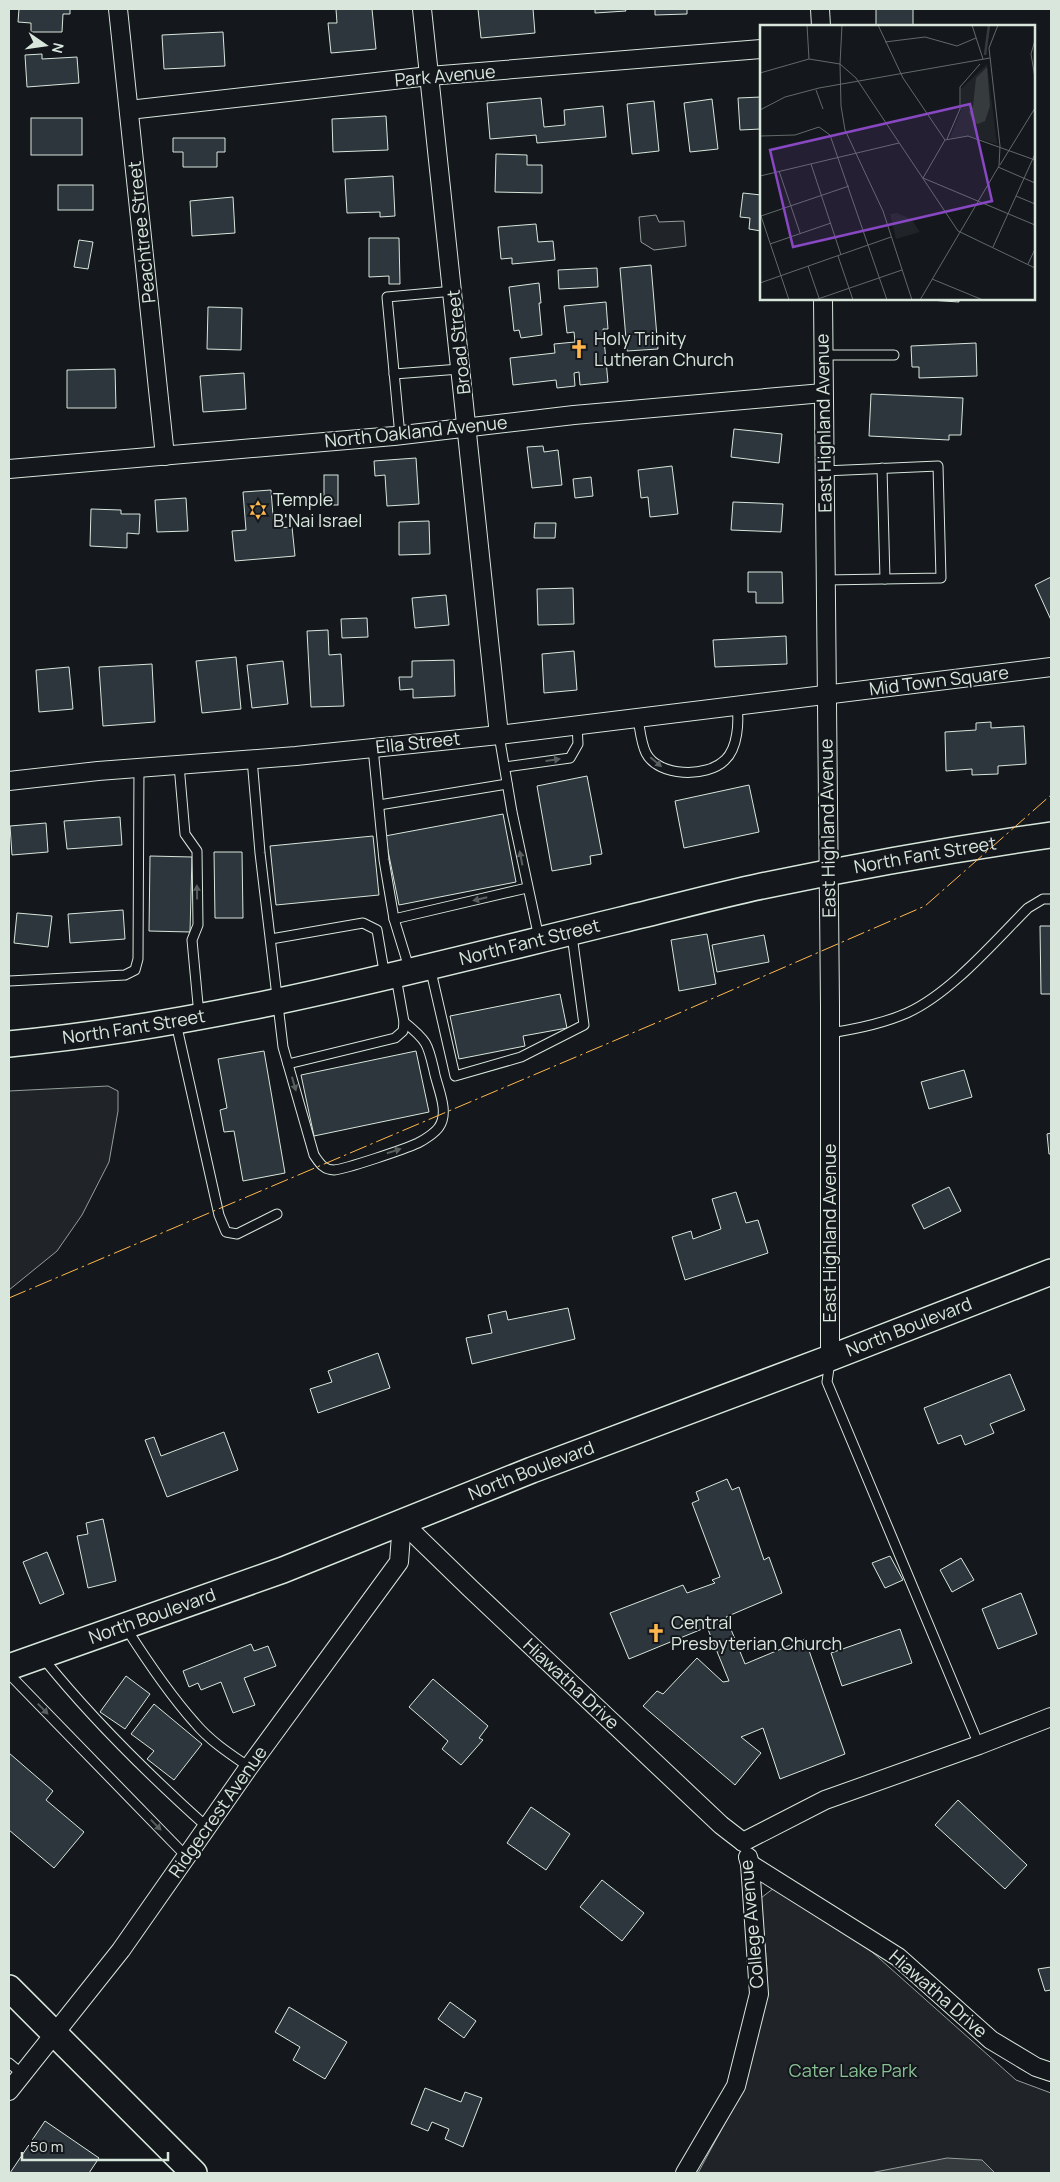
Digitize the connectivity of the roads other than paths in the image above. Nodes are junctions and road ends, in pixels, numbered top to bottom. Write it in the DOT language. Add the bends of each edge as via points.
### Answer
graph roads {
  1 [pos="118,9"];
  2 [pos="422,9"];
  3 [pos="820,9"];
  4 [pos="821,25"];
  5 [pos="760,49"];
  6 [pos="429,76"];
  7 [pos="129,110"];
  8 [pos="454,291"];
  9 [pos="823,300"];
  10 [pos="894,355"];
  11 [pos="823,356"];
  12 [pos="460,369"];
  13 [pos="394,374"];
  14 [pos="823,393"];
  15 [pos="468,427"];
  16 [pos="400,436"];
  17 [pos="165,456"];
  18 [pos="882,468"];
  19 [pos="9,470"];
  20 [pos="824,471"];
  21 [pos="885,579"];
  22 [pos="826,580"];
  23 [pos="1051,666"];
  24 [pos="827,695"];
  25 [pos="737,706"];
  26 [pos="638,719"];
  27 [pos="577,725"];
  28 [pos="499,735"];
  29 [pos="373,748"];
  30 [pos="252,759"];
  31 [pos="179,765"];
  32 [pos="505,767"];
  33 [pos="139,768"];
  34 [pos="9,781"];
  35 [pos="507,784"];
  36 [pos="378,805"];
  37 [pos="1051,835"];
  38 [pos="829,873"];
  39 [pos="527,888"];
  40 [pos="1051,899"];
  41 [pos="394,919"];
  42 [pos="572,932"];
  43 [pos="271,939"];
  44 [pos="539,940"];
  45 [pos="405,972"];
  46 [pos="9,981"];
  47 [pos="278,1002"];
  48 [pos="188,1020"];
  49 [pos="404,1022"];
  50 [pos="830,1033"];
  51 [pos="9,1044"];
  52 [pos="288,1064"];
  53 [pos="276,1214"];
  54 [pos="1051,1272"];
  55 [pos="830,1358"];
  56 [pos="402,1522"];
  57 [pos="125,1626"];
  58 [pos="42,1656"];
  59 [pos="9,1668"];
  60 [pos="9,1674"];
  61 [pos="1051,1717"];
  62 [pos="979,1745"];
  63 [pos="249,1767"];
  64 [pos="207,1827"];
  65 [pos="743,1842"];
  66 [pos="186,1856"];
  67 [pos="750,1864"];
  68 [pos="9,1988"];
  69 [pos="54,2033"];
  70 [pos="15,2068"];
  71 [pos="1051,2072"];
  72 [pos="9,2091"];
  73 [pos="194,2173"];
  74 [pos="685,2173"];
  1 -- 7 [label="street, Peachtree Street"];
  2 -- 6 [label="street, Broad Street"];
  3 -- 4 [label="street"];
  5 -- 6 [label="street, Park Avenue"];
  6 -- 7 [label="street, Park Avenue"];
  6 -- 8 [label="street, Broad Street"];
  7 -- 17 [label="street, Peachtree Street"];
  8 -- 12 [label="street, Broad Street"];
  8 -- 13 [label="lane" via="387,297"];
  9 -- 11 [label="street, East Highland Avenue"];
  10 -- 11 [label="lane"];
  11 -- 14 [label="street, East Highland Avenue"];
  12 -- 13 [label="lane"];
  12 -- 15 [label="street, Broad Street"];
  13 -- 16 [label="lane"];
  14 -- 15 [label="street, North Oakland Avenue"];
  14 -- 20 [label="street, East Highland Avenue"];
  15 -- 16 [label="street, North Oakland Avenue"];
  15 -- 28 [label="street, Broad Street"];
  16 -- 17 [label="street, North Oakland Avenue"];
  17 -- 19 [label="street, North Oakland Avenue"];
  18 -- 20 [label="lane"];
  18 -- 21 [label="lane"];
  18 -- 21 [label="lane" via="938,466 939,475 941,578"];
  20 -- 22 [label="street, East Highland Avenue"];
  21 -- 22 [label="lane"];
  22 -- 24 [label="street, East Highland Avenue"];
  23 -- 24 [label="street, Mid Town Square"];
  24 -- 25 [label="street, Ella Street"];
  24 -- 38 [label="street, East Highland Avenue"];
  25 -- 26 [label="street, Ella Street"];
  26 -- 25 [label="lane, one-way" via="646,754 659,766 671,772 708,770 725,760 735,740 739,724"];
  26 -- 27 [label="street, Ella Street"];
  27 -- 28 [label="street, Ella Street"];
  32 -- 27 [label="lane, one-way" via="570,758 578,744"];
  28 -- 29 [label="street, Ella Street"];
  28 -- 32 [label="lane"];
  29 -- 30 [label="street, Ella Street"];
  29 -- 36 [label="lane"];
  30 -- 31 [label="street, Ella Street"];
  30 -- 43 [label="lane"];
  31 -- 33 [label="street, Ella Street"];
  48 -- 31 [label="lane, one-way" via="192,940 198,925 197,851 185,834"];
  32 -- 35 [label="lane"];
  33 -- 34 [label="street, Ella Street"];
  33 -- 46 [label="lane" via="138,959 135,970 125,975"];
  35 -- 36 [label="lane"];
  39 -- 35 [label="lane, one-way"];
  36 -- 41 [label="lane"];
  37 -- 38 [label="main road, North Fant Street"];
  38 -- 42 [label="main road, North Fant Street" via="760,886"];
  38 -- 50 [label="street, East Highland Avenue"];
  39 -- 41 [label="lane, one-way"];
  39 -- 44 [label="lane"];
  40 -- 50 [label="lane" via="1043,899 1028,908 950,985 909,1012 867,1027"];
  41 -- 45 [label="lane"];
  42 -- 44 [label="main road, North Fant Street"];
  42 -- 45 [label="lane" via="584,1025 521,1058 455,1076"];
  43 -- 45 [label="lane" via="363,923 376,930"];
  43 -- 47 [label="lane"];
  44 -- 45 [label="main road, North Fant Street"];
  45 -- 47 [label="main road, North Fant Street"];
  45 -- 49 [label="lane"];
  47 -- 48 [label="main road, North Fant Street"];
  47 -- 52 [label="lane"];
  48 -- 51 [label="main road, North Fant Street"];
  48 -- 53 [label="lane" via="219,1215 226,1232 236,1234"];
  49 -- 52 [label="lane" via="402,1031 395,1038"];
  52 -- 49 [label="lane, one-way" via="314,1155 323,1167 333,1170 346,1167 418,1143 438,1128 443,1119 443,1106 428,1045"];
  50 -- 55 [label="street, East Highland Avenue"];
  54 -- 55 [label="main road, North Boulevard"];
  55 -- 56 [label="main road, North Boulevard"];
  55 -- 62 [label="lane" via="827,1382"];
  56 -- 57 [label="main road, North Boulevard" via="283,1570"];
  56 -- 63 [label="street, Ridgecrest Avenue" via="399,1562"];
  56 -- 65 [label="street, Hiawatha Drive" via="721,1825"];
  57 -- 58 [label="main road, North Boulevard"];
  57 -- 63 [label="lane" via="195,1723"];
  58 -- 59 [label="main road, North Boulevard"];
  58 -- 64 [label="lane" via="64,1684 146,1770"];
  60 -- 66 [label="lane, one-way"];
  61 -- 62 [label="street, College Avenue"];
  62 -- 65 [label="street, College Avenue" via="825,1800"];
  63 -- 64 [label="street, Ridgecrest Avenue"];
  64 -- 66 [label="street, Ridgecrest Avenue"];
  65 -- 67 [label="street, College Avenue"];
  66 -- 69 [label="street, Ridgecrest Avenue" via="121,1950"];
  67 -- 71 [label="street, Hiawatha Drive" via="898,1957 991,2040 1036,2067"];
  67 -- 74 [label="street, College Avenue" via="759,1994 736,2086"];
  68 -- 69 [label="main road"];
  69 -- 70 [label="street, Ridgecrest Avenue"];
  69 -- 73 [label="main road"];
  70 -- 72 [label="street, Ridgecrest Avenue"];
}
